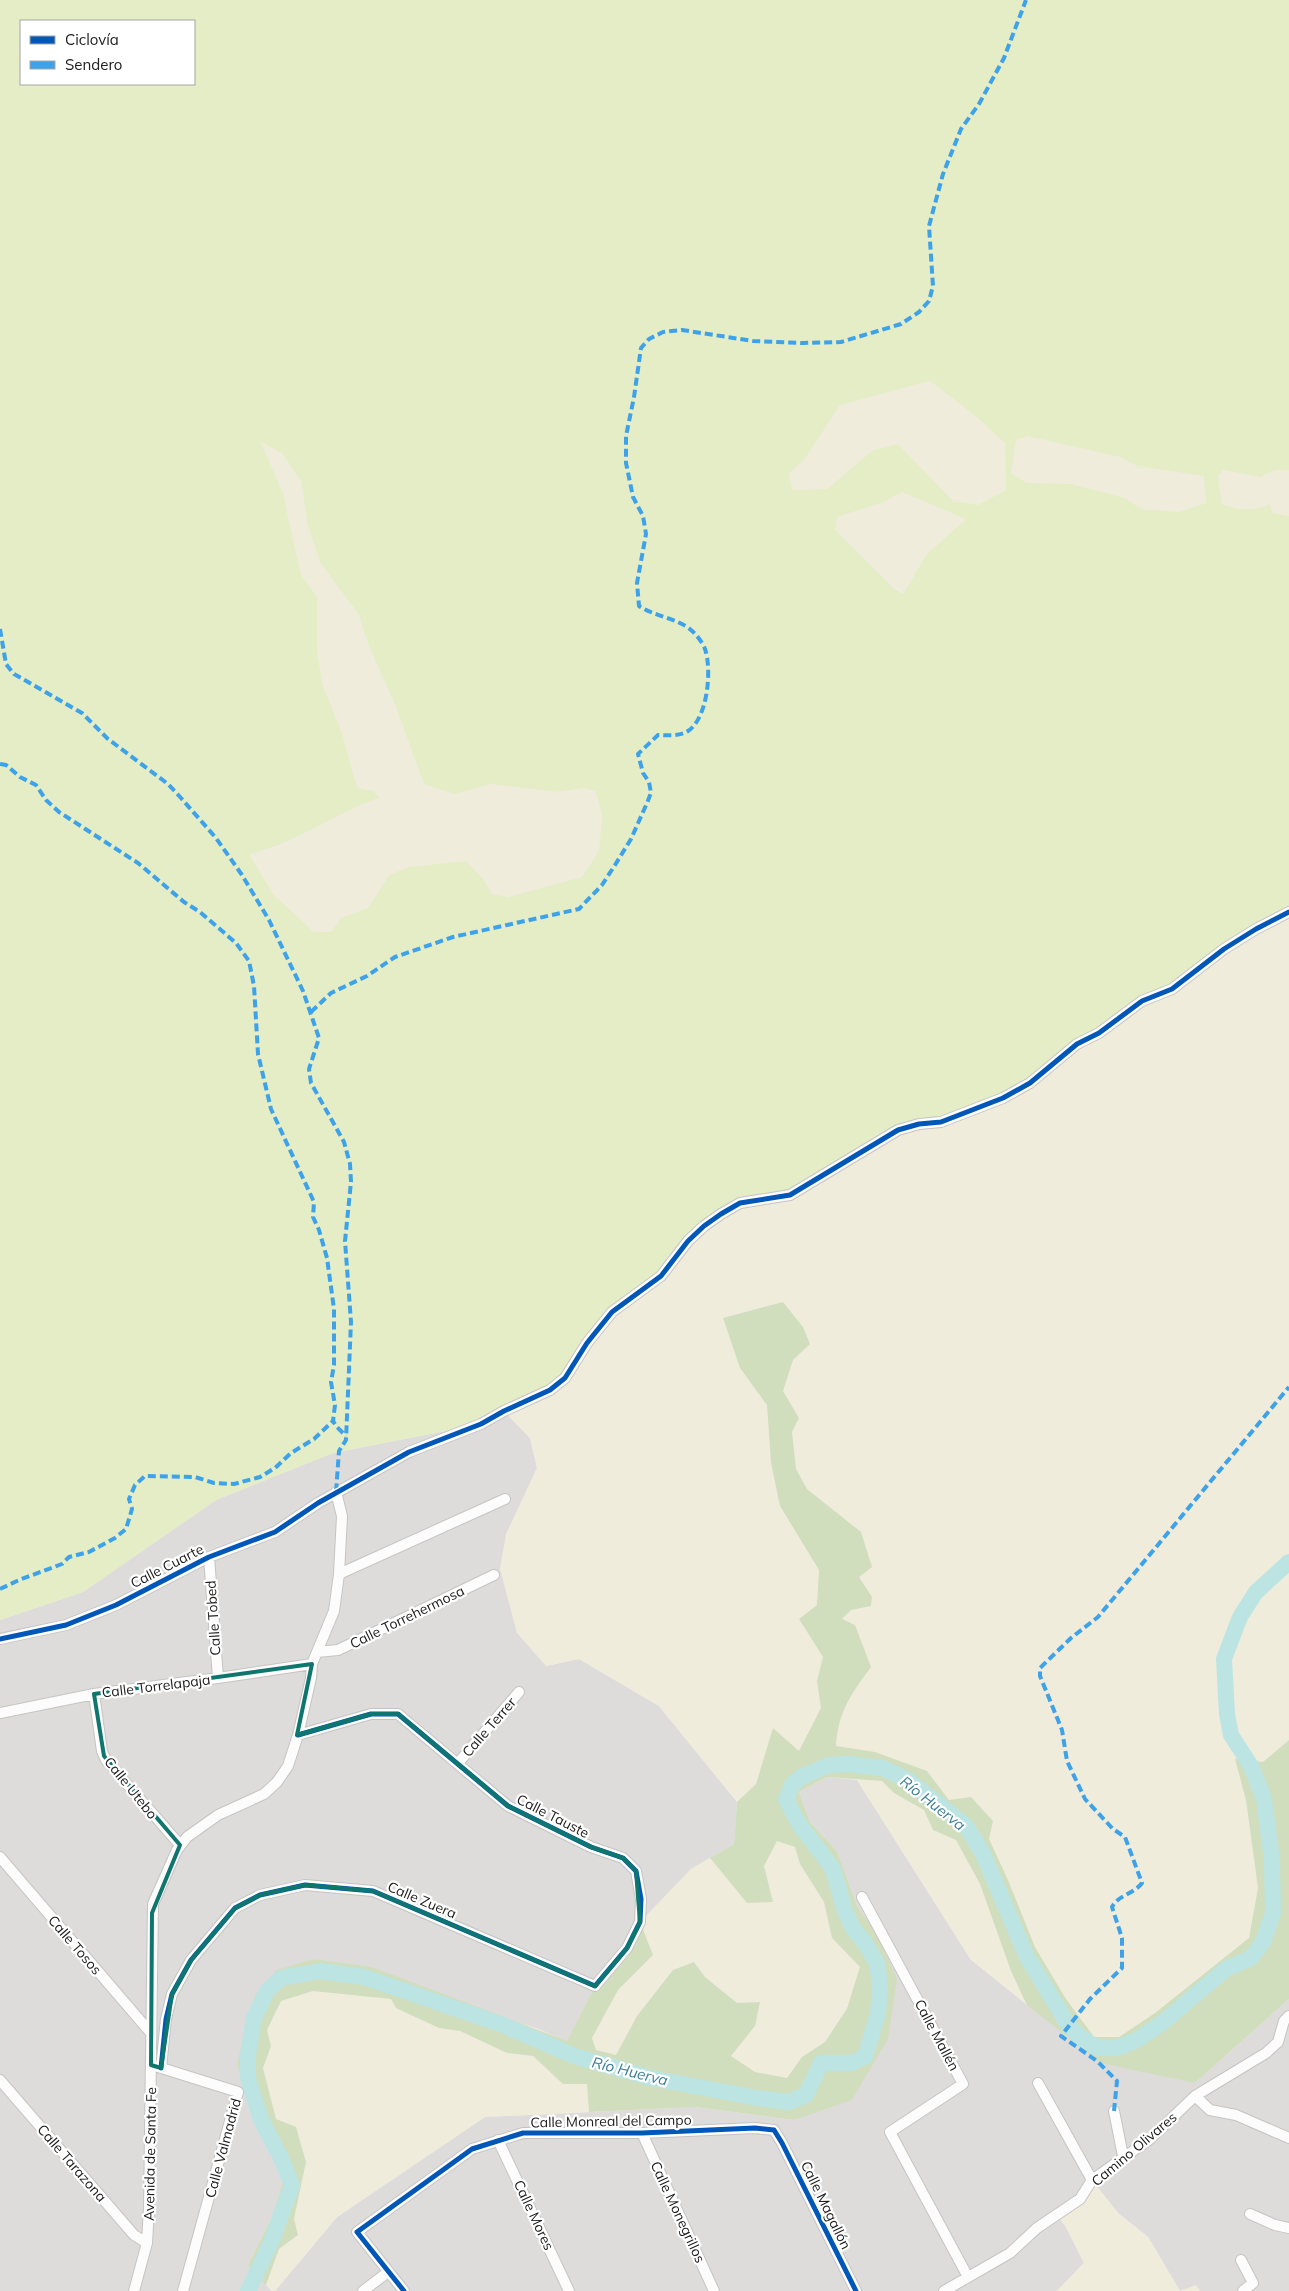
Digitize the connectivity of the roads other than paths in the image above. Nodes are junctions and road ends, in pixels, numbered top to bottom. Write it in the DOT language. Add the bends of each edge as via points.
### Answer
graph roads {
  1 [pos="1289,912"];
  2 [pos="336,1492"];
  3 [pos="505,1500"];
  4 [pos="209,1557"];
  5 [pos="339,1574"];
  6 [pos="494,1575"];
  7 [pos="0,1639"];
  8 [pos="318,1652"];
  9 [pos="312,1664"];
  10 [pos="218,1678"];
  11 [pos="519,1692"];
  12 [pos="94,1694"];
  13 [pos="0,1714"];
  14 [pos="298,1735"];
  15 [pos="458,1763"];
  16 [pos="180,1845"];
  17 [pos="0,1857"];
  18 [pos="862,1897"];
  19 [pos="595,1986"];
  20 [pos="152,2015"];
  21 [pos="1289,2016"];
  22 [pos="141,2022"];
  23 [pos="150,2032"];
  24 [pos="156,2066"];
  25 [pos="0,2080"];
  26 [pos="1038,2083"];
  27 [pos="1195,2096"];
  28 [pos="1114,2111"];
  29 [pos="774,2130"];
  30 [pos="642,2133"];
  31 [pos="1289,2138"];
  32 [pos="498,2140"];
  33 [pos="1122,2156"];
  34 [pos="1092,2180"];
  35 [pos="1250,2214"];
  36 [pos="1289,2228"];
  37 [pos="147,2243"];
  38 [pos="1241,2260"];
  39 [pos="388,2272"];
  40 [pos="968,2276"];
  41 [pos="134,2291"];
  42 [pos="183,2291"];
  43 [pos="363,2291"];
  44 [pos="404,2291"];
  45 [pos="569,2291"];
  46 [pos="714,2291"];
  47 [pos="856,2291"];
  48 [pos="944,2291"];
  49 [pos="1243,2291"];
  1 -- 2 [label="street, Calle Cuarte" via="1224,949 1172,989 1142,1002 1099,1033 1077,1044 1030,1084 941,1122 898,1130 790,1195 740,1203 721,1214 688,1241 661,1276 612,1312 565,1378 535,1398 504,1410 481,1424 409,1452"];
  2 -- 4 [label="street, Calle Cuarte" via="275,1532"];
  2 -- 5 [label="street, Avenida de Santa Fe" via="342,1511"];
  3 -- 5 [label="street"];
  4 -- 7 [label="street, Calle Cuarte" via="116,1605 66,1625"];
  4 -- 10 [label="street, Calle Tobed"];
  5 -- 8 [label="street, Avenida de Santa Fe" via="334,1611"];
  6 -- 8 [label="street, Calle Torrehermosa" via="338,1650"];
  8 -- 9 [label="street, Avenida de Santa Fe"];
  9 -- 10 [label="street, Calle Torrelapaja"];
  9 -- 14 [label="street, Avenida de Santa Fe"];
  10 -- 12 [label="street, Calle Torrelapaja"];
  11 -- 15 [label="street, Calle Terrer"];
  12 -- 13 [label="street, Calle Torrelapaja"];
  12 -- 16 [label="street, Calle Utebo" via="104,1756"];
  14 -- 15 [label="street, Calle Tauste" via="372,1714 398,1714"];
  14 -- 16 [label="street, Avenida de Santa Fe" via="288,1766 271,1788 213,1818"];
  15 -- 19 [label="street, Calle Tauste" via="508,1806 591,1848 622,1858 636,1872 641,1899 640,1922 627,1948"];
  16 -- 20 [label="street, Avenida de Santa Fe" via="153,1904"];
  17 -- 22 [label="street, Calle Tosos"];
  18 -- 40 [label="street, Calle Mallén" via="963,2084 890,2132"];
  19 -- 24 [label="street, Calle Zuera" via="373,1891 305,1885 260,1895 235,1908 191,1960 172,1994"];
  20 -- 22 [label="street"];
  20 -- 23 [label="street, Avenida de Santa Fe"];
  21 -- 27 [label="street, Camino Olivares" via="1284,2021 1278,2042 1266,2053"];
  22 -- 23 [label="street, Calle Tosos"];
  23 -- 24 [label="street, Avenida de Santa Fe"];
  24 -- 37 [label="street, Avenida de Santa Fe"];
  24 -- 42 [label="street, Calle Valmadrid" via="238,2092"];
  25 -- 37 [label="street, Calle Tarazona" via="134,2235"];
  26 -- 34 [label="street"];
  27 -- 31 [label="street" via="1210,2110 1236,2115"];
  27 -- 33 [label="street, Camino Olivares" via="1150,2139"];
  28 -- 33 [label="street"];
  29 -- 30 [label="street, Calle Monreal del Campo"];
  29 -- 47 [label="street, Calle Magallón"];
  30 -- 32 [label="street, Calle Monreal del Campo" via="523,2133"];
  30 -- 46 [label="street, Calle Monegrillos"];
  32 -- 39 [label="street, Calle Monreal del Campo" via="472,2149 357,2232"];
  32 -- 45 [label="street, Calle Mores"];
  33 -- 34 [label="street, Camino Olivares"];
  34 -- 40 [label="street, Camino Olivares" via="1080,2199 1037,2228 1010,2253"];
  35 -- 36 [label="street"];
  37 -- 41 [label="street, Avenida de Santa Fe"];
  38 -- 49 [label="street" via="1253,2283"];
  39 -- 43 [label="street"];
  39 -- 44 [label="street"];
  40 -- 48 [label="street, Camino Olivares"];
}
